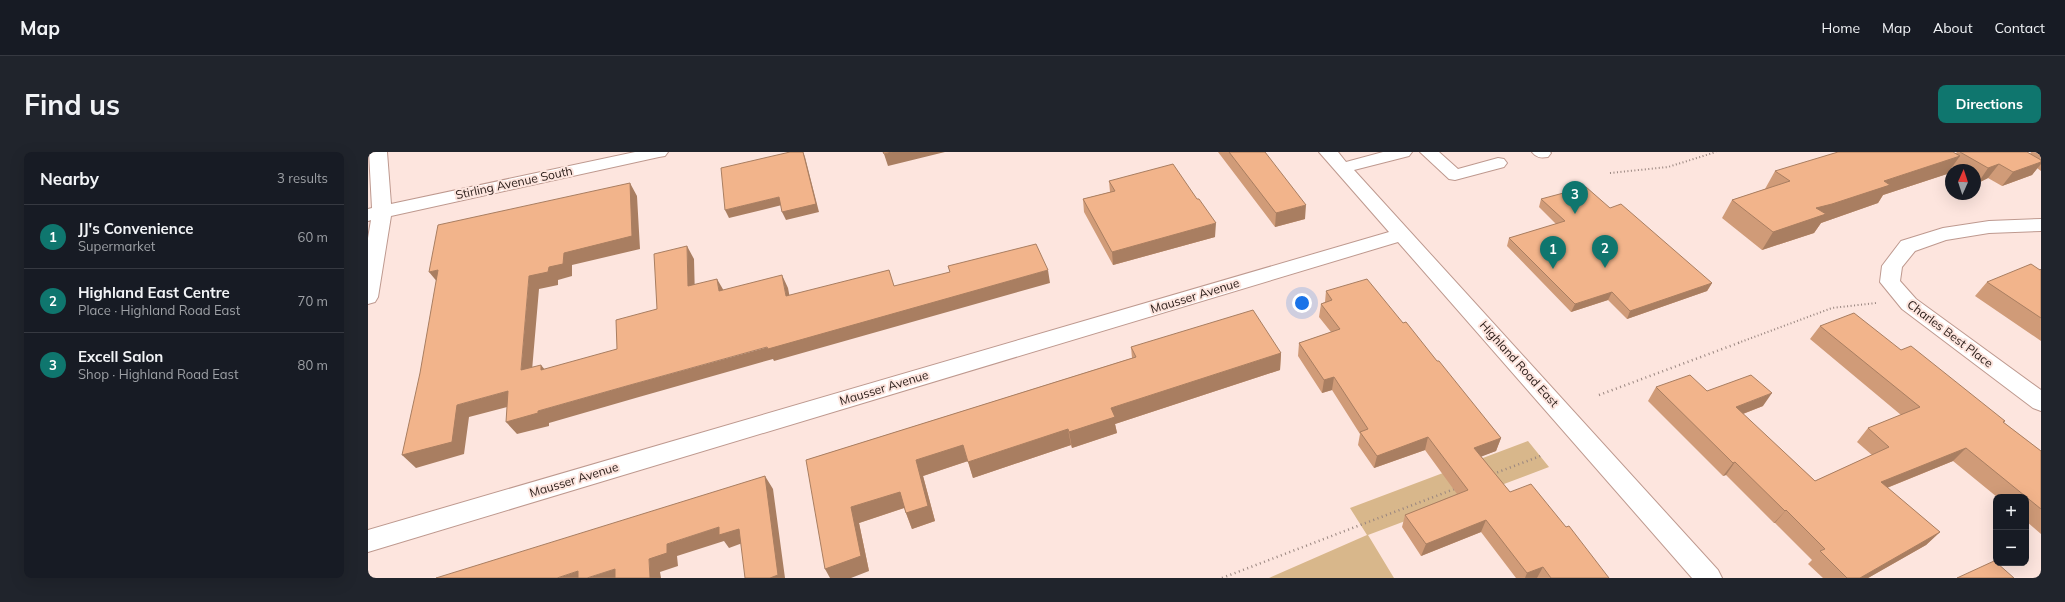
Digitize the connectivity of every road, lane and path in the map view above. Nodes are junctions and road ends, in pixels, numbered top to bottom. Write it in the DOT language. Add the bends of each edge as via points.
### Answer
graph roads {
  1 [pos="378,152"];
  2 [pos="659,152"];
  3 [pos="1328,152"];
  4 [pos="1403,152"];
  5 [pos="1429,152"];
  6 [pos="1716,152"];
  7 [pos="1498,163"];
  8 [pos="1343,168"];
  9 [pos="1610,173"];
  10 [pos="375,213"];
  11 [pos="2041,225"];
  12 [pos="1401,235"];
  13 [pos="368,298"];
  14 [pos="1909,304"];
  15 [pos="1599,396"];
  16 [pos="2041,402"];
  17 [pos="1543,455"];
  18 [pos="1492,475"];
  19 [pos="1463,486"];
  20 [pos="368,542"];
  21 [pos="1222,578"];
  22 [pos="1709,578"];
  1 -- 10 [label="street"];
  2 -- 10 [label="street, Stirling Avenue South"];
  3 -- 8 [label="street, Highland Road East"];
  4 -- 8 [label="street"];
  5 -- 7 [label="street" via="1455,175"];
  6 -- 9 [label="path" via="1668,167"];
  8 -- 12 [label="street, Highland Road East"];
  10 -- 13 [label="street"];
  11 -- 14 [label="street, Charles Best Place" via="1943,234 1908,246 1892,266 1890,282"];
  12 -- 20 [label="street, Mausser Avenue"];
  12 -- 22 [label="street, Highland Road East"];
  14 -- 15 [label="path" via="1865,303 1832,308"];
  14 -- 16 [label="street, Charles Best Place"];
  17 -- 18 [label="path"];
  19 -- 21 [label="path"];
}
